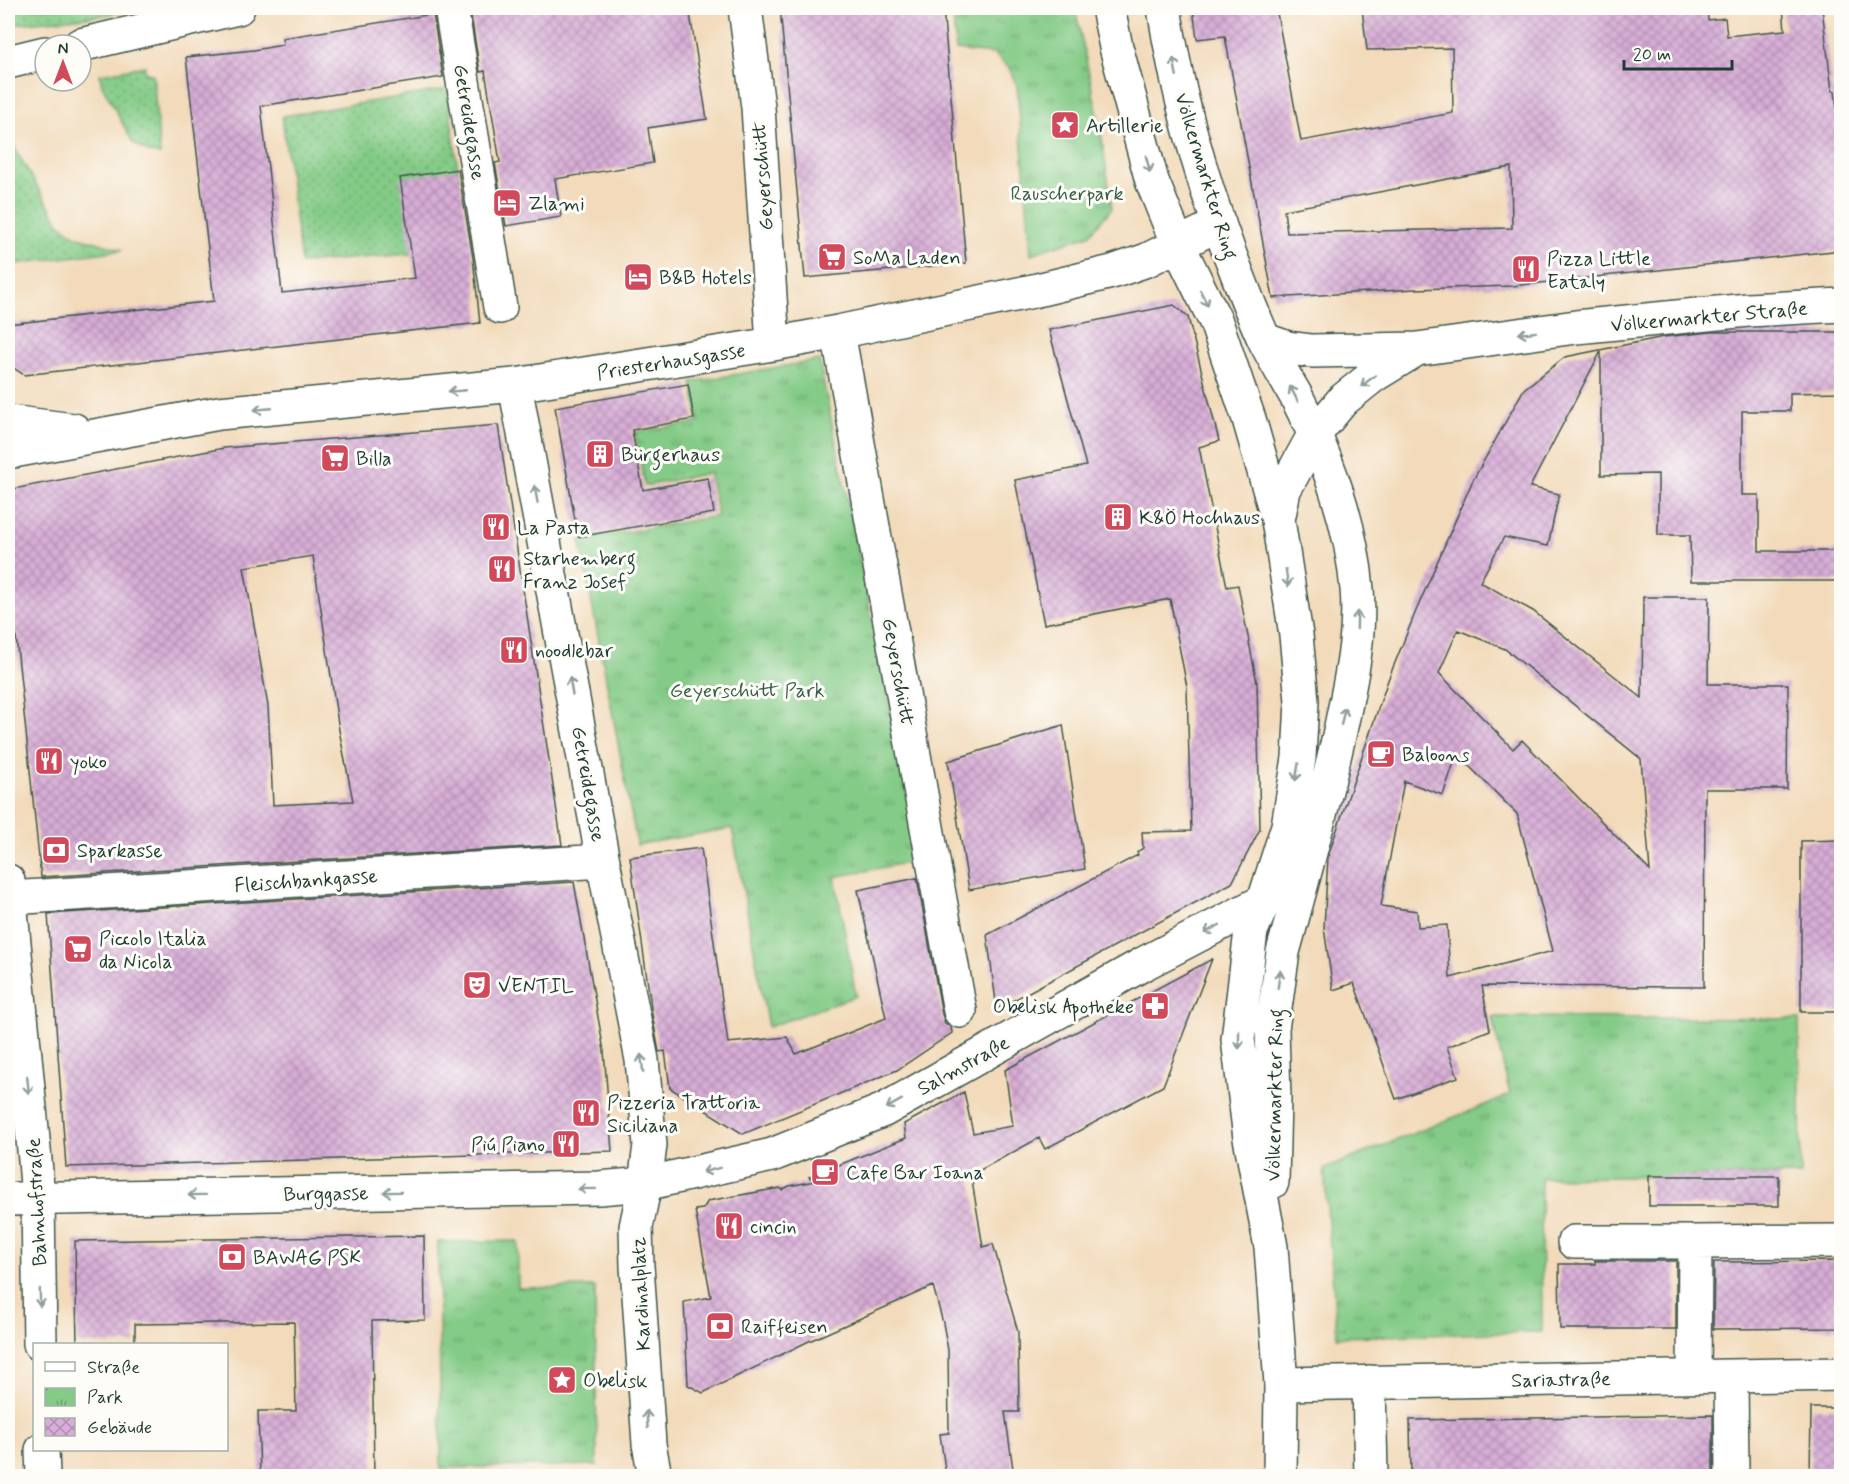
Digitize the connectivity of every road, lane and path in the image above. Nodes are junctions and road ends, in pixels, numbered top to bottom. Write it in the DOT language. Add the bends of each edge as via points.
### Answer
graph roads {
  1 [pos="238,8"];
  2 [pos="451,8"];
  3 [pos="746,8"];
  4 [pos="1108,8"];
  5 [pos="1164,8"];
  6 [pos="93,42"];
  7 [pos="33,56"];
  8 [pos="8,62"];
  9 [pos="1219,224"];
  10 [pos="1178,245"];
  11 [pos="1842,305"];
  12 [pos="500,307"];
  13 [pos="838,332"];
  14 [pos="1265,340"];
  15 [pos="773,345"];
  16 [pos="1417,349"];
  17 [pos="515,385"];
  18 [pos="8,422"];
  19 [pos="109,433"];
  20 [pos="1314,435"];
  21 [pos="8,452"];
  22 [pos="1278,520"];
  23 [pos="603,861"];
  24 [pos="8,890"];
  25 [pos="1264,901"];
  26 [pos="960,1011"];
  27 [pos="645,1184"];
  28 [pos="23,1198"];
  29 [pos="1842,1241"];
  30 [pos="1574,1242"];
  31 [pos="1695,1242"];
  32 [pos="1271,1247"];
  33 [pos="40,1343"];
  34 [pos="1842,1374"];
  35 [pos="1694,1376"];
  36 [pos="1731,1376"];
  37 [pos="1370,1382"];
  38 [pos="1281,1384"];
  39 [pos="42,1451"];
  40 [pos="43,1476"];
  41 [pos="655,1476"];
  42 [pos="1280,1476"];
  43 [pos="1371,1476"];
  44 [pos="1732,1476"];
  1 -- 6 [label="street"];
  2 -- 12 [label="street, Getreidegasse"];
  3 -- 15 [label="street, Geyerschütt" via="758,107"];
  4 -- 10 [label="street, one-way" via="1152,181"];
  9 -- 5 [label="street, Völkermarkter Ring, one-way" via="1181,101"];
  7 -- 8 [label="street"];
  9 -- 10 [label="street, Priesterhausgasse"];
  9 -- 14 [label="street, Völkermarkter Ring"];
  10 -- 13 [label="street, Priesterhausgasse" via="1112,272"];
  10 -- 22 [label="street, one-way" via="1216,322"];
  11 -- 16 [label="street, Völkermarkter Straße, one-way" via="1576,327"];
  13 -- 15 [label="street, Priesterhausgasse"];
  13 -- 26 [label="street, Geyerschütt"];
  14 -- 16 [label="street, Völkermarkter Straße" via="1312,351"];
  20 -- 14 [label="street, Völkermarkter Ring, one-way"];
  15 -- 17 [label="street, Priesterhausgasse"];
  16 -- 20 [label="street, one-way" via="1343,400"];
  17 -- 19 [label="street, Priesterhausgasse, one-way" via="219,413"];
  23 -- 17 [label="street, Getreidegasse, one-way"];
  18 -- 19 [label="street, Priesterhausgasse"];
  19 -- 21 [label="street, Priesterhausgasse"];
  20 -- 22 [label="street" via="1284,490"];
  32 -- 20 [label="street, Völkermarkter Ring, one-way" via="1272,1029 1283,952 1330,778 1352,678 1358,626 1354,557 1339,495"];
  22 -- 25 [label="street, Völkermarkter Ring, one-way" via="1302,701 1299,758 1288,826"];
  23 -- 24 [label="street, Fleischbankgasse"];
  27 -- 23 [label="street, Getreidegasse, one-way" via="650,1144 642,1060"];
  24 -- 28 [label="street, Bahnhofstraße, one-way"];
  25 -- 27 [label="street, Salmstraße, one-way" via="1143,964 884,1110 772,1155"];
  25 -- 32 [label="street, Völkermarkter Ring, one-way" via="1251,931 1238,1039 1250,1138"];
  27 -- 28 [label="street, Burggasse, one-way" via="587,1189"];
  41 -- 27 [label="street, Kardinalplatz, one-way" via="649,1444 637,1266 636,1227"];
  28 -- 33 [label="street, Bahnhofstraße, one-way"];
  29 -- 31 [label="street"];
  30 -- 31 [label="street"];
  31 -- 35 [label="street"];
  32 -- 38 [label="street, Völkermarkter Ring"];
  34 -- 36 [label="street, Sariastraße"];
  35 -- 36 [label="street, Sariastraße"];
  35 -- 37 [label="street, Sariastraße"];
  36 -- 44 [label="street"];
  37 -- 38 [label="street, Sariastraße"];
  37 -- 43 [label="street"];
  38 -- 42 [label="street, Völkermarkter Ring"];
  39 -- 40 [label="street"];
}
